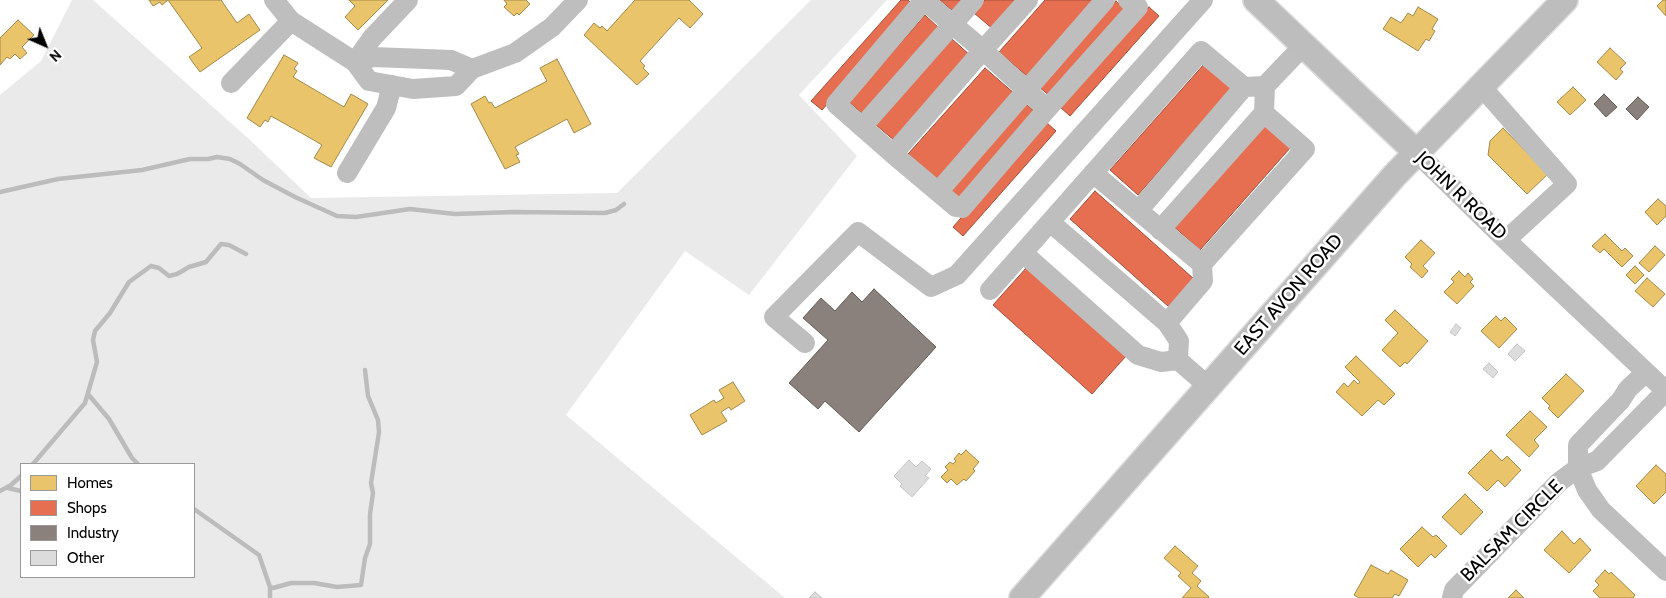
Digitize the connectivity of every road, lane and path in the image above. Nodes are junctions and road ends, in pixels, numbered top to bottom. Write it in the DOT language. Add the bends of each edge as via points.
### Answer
graph roads {
  1 [pos="274,0"];
  2 [pos="408,0"];
  3 [pos="578,0"];
  4 [pos="924,0"];
  5 [pos="974,0"];
  6 [pos="1028,0"];
  7 [pos="1105,0"];
  8 [pos="1128,0"];
  9 [pos="1203,0"];
  10 [pos="1256,0"];
  11 [pos="1565,0"];
  12 [pos="291,21"];
  13 [pos="952,24"];
  14 [pos="1304,45"];
  15 [pos="983,50"];
  16 [pos="355,62"];
  17 [pos="472,69"];
  18 [pos="231,84"];
  19 [pos="392,85"];
  20 [pos="1265,86"];
  21 [pos="1481,86"];
  22 [pos="1244,87"];
  23 [pos="1026,90"];
  24 [pos="1047,109"];
  25 [pos="1264,112"];
  26 [pos="862,127"];
  27 [pos="1416,152"];
  28 [pos="893,154"];
  29 [pos="347,173"];
  30 [pos="1093,173"];
  31 [pos="938,192"];
  32 [pos="1138,211"];
  33 [pos="1050,222"];
  34 [pos="1160,230"];
  35 [pos="1506,240"];
  36 [pos="1023,252"];
  37 [pos="1202,264"];
  38 [pos="990,290"];
  39 [pos="1167,322"];
  40 [pos="805,343"];
  41 [pos="1178,360"];
  42 [pos="1646,372"];
  43 [pos="1208,386"];
  44 [pos="1666,391"];
  45 [pos="1578,468"];
  46 [pos="1666,572"];
  47 [pos="1022,598"];
  48 [pos="1452,598"];
  1 -- 12 [label="street"];
  2 -- 16 [label="street" via="372,38"];
  3 -- 17 [label="street" via="552,27 515,53"];
  4 -- 13 [label="street"];
  4 -- 26 [label="street" via="836,104"];
  5 -- 13 [label="street"];
  6 -- 15 [label="street"];
  7 -- 23 [label="street"];
  8 -- 24 [label="street" via="1138,7"];
  9 -- 40 [label="street" via="958,275 931,287 858,232 774,317"];
  10 -- 14 [label="main road, JOHN R ROAD"];
  11 -- 21 [label="main road, EAST AVON ROAD"];
  12 -- 16 [label="street"];
  12 -- 18 [label="street"];
  13 -- 15 [label="street"];
  13 -- 26 [label="street"];
  14 -- 20 [label="street"];
  14 -- 27 [label="main road, JOHN R ROAD"];
  15 -- 23 [label="street"];
  15 -- 28 [label="street"];
  16 -- 17 [label="street" via="373,57 452,60"];
  16 -- 19 [label="street" via="369,81"];
  17 -- 19 [label="street" via="456,86 413,89"];
  19 -- 29 [label="street" via="386,108"];
  20 -- 22 [label="street"];
  20 -- 25 [label="street"];
  21 -- 27 [label="main road, EAST AVON ROAD"];
  21 -- 35 [label="street" via="1567,184"];
  22 -- 30 [label="street" via="1201,51"];
  22 -- 32 [label="street"];
  23 -- 24 [label="street"];
  23 -- 31 [label="street"];
  24 -- 31 [label="street" via="962,208"];
  25 -- 34 [label="street"];
  25 -- 37 [label="street" via="1304,149"];
  26 -- 28 [label="street"];
  27 -- 35 [label="street, JOHN R ROAD"];
  27 -- 43 [label="main road, EAST AVON ROAD"];
  28 -- 31 [label="street"];
  30 -- 32 [label="street"];
  30 -- 33 [label="street"];
  32 -- 34 [label="street"];
  33 -- 36 [label="street"];
  33 -- 39 [label="street"];
  34 -- 37 [label="street"];
  35 -- 42 [label="street, JOHN R ROAD"];
  36 -- 38 [label="street"];
  36 -- 41 [label="street" via="1138,355 1161,362"];
  37 -- 39 [label="street" via="1203,281"];
  39 -- 41 [label="street" via="1179,340"];
  41 -- 43 [label="street"];
  42 -- 44 [label="street, JOHN R ROAD"];
  42 -- 45 [label="street, BALSAM CIRCLE" via="1578,445"];
  43 -- 47 [label="main road, EAST AVON ROAD"];
  44 -- 45 [label="street, BALSAM CIRCLE" via="1597,461"];
  45 -- 46 [label="street, BALSAM CIRCLE" via="1587,490 1602,510"];
  45 -- 48 [label="street, BALSAM CIRCLE" via="1559,482 1454,590"];
}
